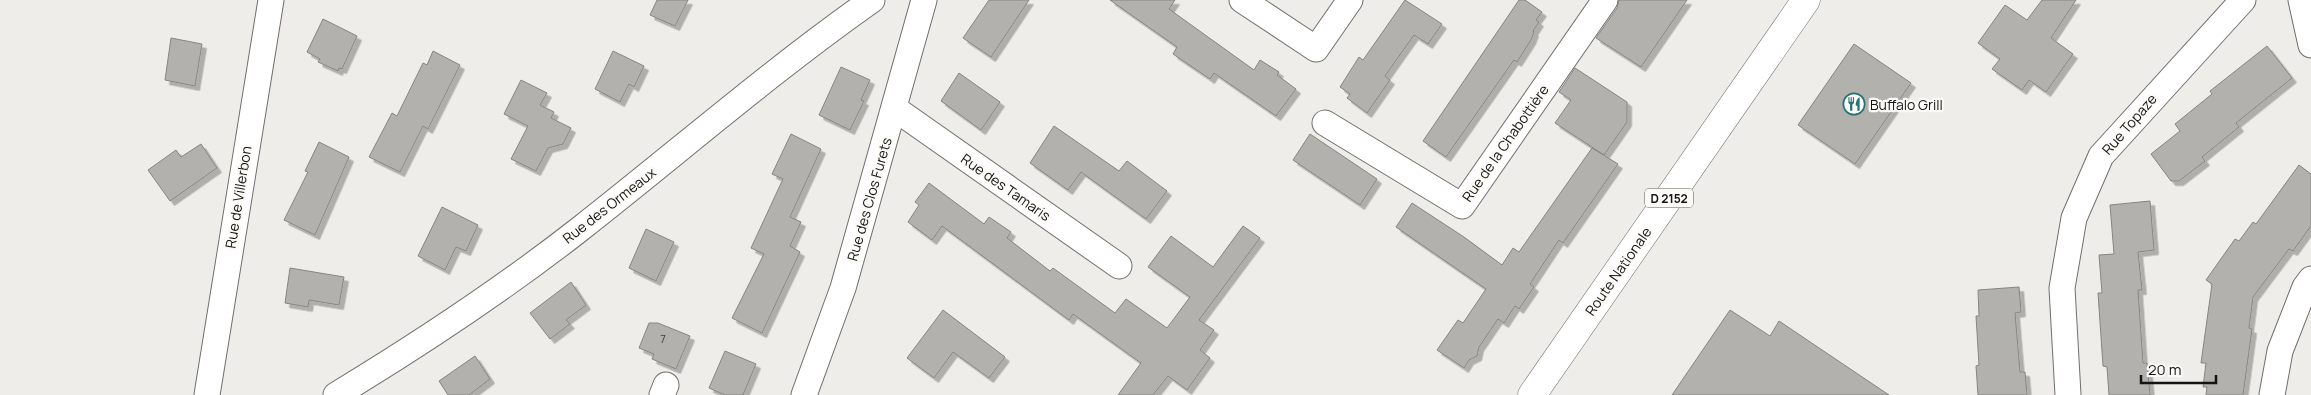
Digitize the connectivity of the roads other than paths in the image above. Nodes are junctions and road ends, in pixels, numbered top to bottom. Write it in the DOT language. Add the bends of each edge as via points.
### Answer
graph roads {
  1 [pos="271,0"];
  2 [pos="872,0"];
  3 [pos="924,0"];
  4 [pos="1242,0"];
  5 [pos="1350,0"];
  6 [pos="1605,0"];
  7 [pos="1806,0"];
  8 [pos="2243,0"];
  9 [pos="2301,0"];
  10 [pos="2311,45"];
  11 [pos="894,108"];
  12 [pos="1325,123"];
  13 [pos="1119,266"];
  14 [pos="2311,279"];
  15 [pos="207,395"];
  16 [pos="336,395"];
  17 [pos="804,395"];
  18 [pos="1532,395"];
  19 [pos="2068,395"];
  20 [pos="2272,395"];
  1 -- 15 [label="street, Rue de Villerbon"];
  2 -- 16 [label="street, Rue des Ormeaux" via="496,292"];
  3 -- 11 [label="street, Rue des Clos Furets"];
  4 -- 5 [label="street" via="1316,49"];
  6 -- 12 [label="street, Rue de la Chabottière" via="1462,206"];
  7 -- 18 [label="main road, Route Nationale / D 2152"];
  8 -- 19 [label="street, Rue Topaze" via="2101,156 2074,218 2062,288"];
  9 -- 10 [label="street"];
  11 -- 13 [label="street, Rue des Tamaris"];
  11 -- 17 [label="street, Rue des Clos Furets" via="843,288"];
  14 -- 20 [label="street" via="2280,351"];
}
